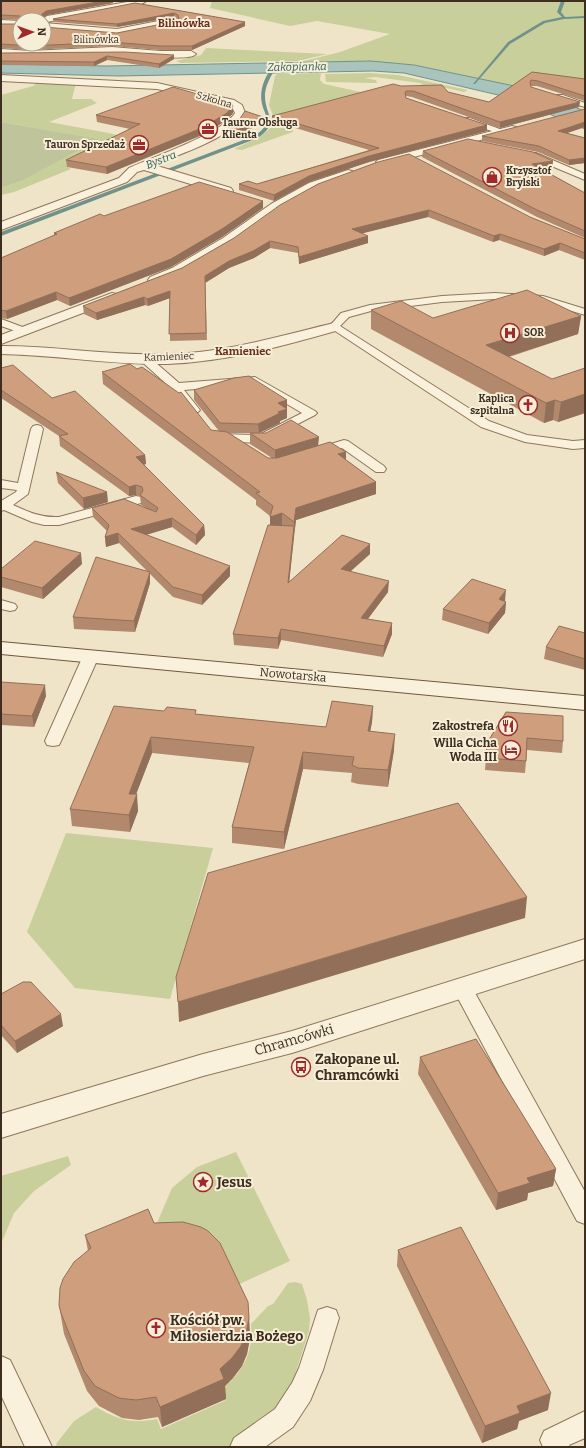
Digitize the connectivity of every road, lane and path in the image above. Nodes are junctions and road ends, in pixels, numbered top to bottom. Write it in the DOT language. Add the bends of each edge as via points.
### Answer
graph roads {
  1 [pos="141,2"];
  2 [pos="52,18"];
  3 [pos="174,22"];
  4 [pos="1,23"];
  5 [pos="12,24"];
  6 [pos="52,27"];
  7 [pos="1,52"];
  8 [pos="191,54"];
  9 [pos="1,78"];
  10 [pos="555,96"];
  11 [pos="583,109"];
  12 [pos="458,117"];
  13 [pos="523,126"];
  14 [pos="501,131"];
  15 [pos="464,141"];
  16 [pos="479,145"];
  17 [pos="522,153"];
  18 [pos="409,155"];
  19 [pos="423,162"];
  20 [pos="373,164"];
  21 [pos="144,166"];
  22 [pos="358,170"];
  23 [pos="585,177"];
  24 [pos="237,194"];
  25 [pos="260,202"];
  26 [pos="275,207"];
  27 [pos="1,226"];
  28 [pos="142,285"];
  29 [pos="121,294"];
  30 [pos="585,312"];
  31 [pos="1,322"];
  32 [pos="334,327"];
  33 [pos="24,331"];
  34 [pos="1,340"];
  35 [pos="1,350"];
  36 [pos="144,358"];
  37 [pos="176,387"];
  38 [pos="37,429"];
  39 [pos="232,438"];
  40 [pos="585,444"];
  41 [pos="250,450"];
  42 [pos="308,455"];
  43 [pos="380,469"];
  44 [pos="1,484"];
  45 [pos="23,487"];
  46 [pos="136,500"];
  47 [pos="2,506"];
  48 [pos="1,648"];
  49 [pos="91,656"];
  50 [pos="585,703"];
  51 [pos="53,741"];
  52 [pos="585,949"];
  53 [pos="462,987"];
  54 [pos="1,1126"];
  55 [pos="585,1214"];
  56 [pos="327,1318"];
  57 [pos="1,1368"];
  58 [pos="585,1424"];
  59 [pos="39,1447"];
  60 [pos="243,1447"];
  61 [pos="557,1447"];
  1 -- 2 [label="street"];
  3 -- 6 [label="street, Bilinówka" via="117,32"];
  4 -- 5 [label="street"];
  7 -- 8 [label="street, Bilinówka" via="30,54 112,50"];
  9 -- 21 [label="street, Szkolna" via="157,86 217,98 238,107 240,113 236,120 219,133"];
  10 -- 11 [label="lane"];
  12 -- 14 [label="lane"];
  13 -- 14 [label="street"];
  14 -- 15 [label="street"];
  15 -- 16 [label="lane"];
  15 -- 18 [label="street"];
  17 -- 23 [label="lane" via="535,155"];
  18 -- 19 [label="lane"];
  18 -- 20 [label="street"];
  21 -- 24 [label="street"];
  21 -- 27 [label="street" via="133,170 123,180"];
  22 -- 26 [label="street" via="313,186"];
  25 -- 26 [label="street"];
  26 -- 28 [label="street" via="228,241 177,271"];
  29 -- 33 [label="street"];
  30 -- 32 [label="lane" via="542,299 495,296 442,299 370,308 345,315"];
  31 -- 33 [label="lane"];
  32 -- 36 [label="street, Kamieniec" via="286,341 224,354 168,359"];
  32 -- 40 [label="lane" via="485,424 525,438 573,445"];
  33 -- 34 [label="street"];
  35 -- 36 [label="street, Kamieniec"];
  36 -- 37 [label="lane"];
  37 -- 39 [label="lane" via="217,438"];
  37 -- 39 [label="lane" via="255,380 311,413 261,439"];
  38 -- 45 [label="lane"];
  39 -- 41 [label="lane"];
  42 -- 43 [label="lane" via="344,444"];
  44 -- 45 [label="lane"];
  45 -- 47 [label="lane" via="22,494"];
  46 -- 47 [label="lane" via="48,522"];
  48 -- 49 [label="street, Nowotarska"];
  49 -- 50 [label="street, Nowotarska"];
  49 -- 51 [label="lane"];
  52 -- 53 [label="street, Chramcówki"];
  53 -- 54 [label="street, Chramcówki" via="292,1042 210,1063"];
  53 -- 55 [label="lane"];
  56 -- 60 [label="lane" via="311,1370 301,1392 284,1418"];
  57 -- 59 [label="lane"];
  58 -- 61 [label="lane" via="553,1440"];
}
